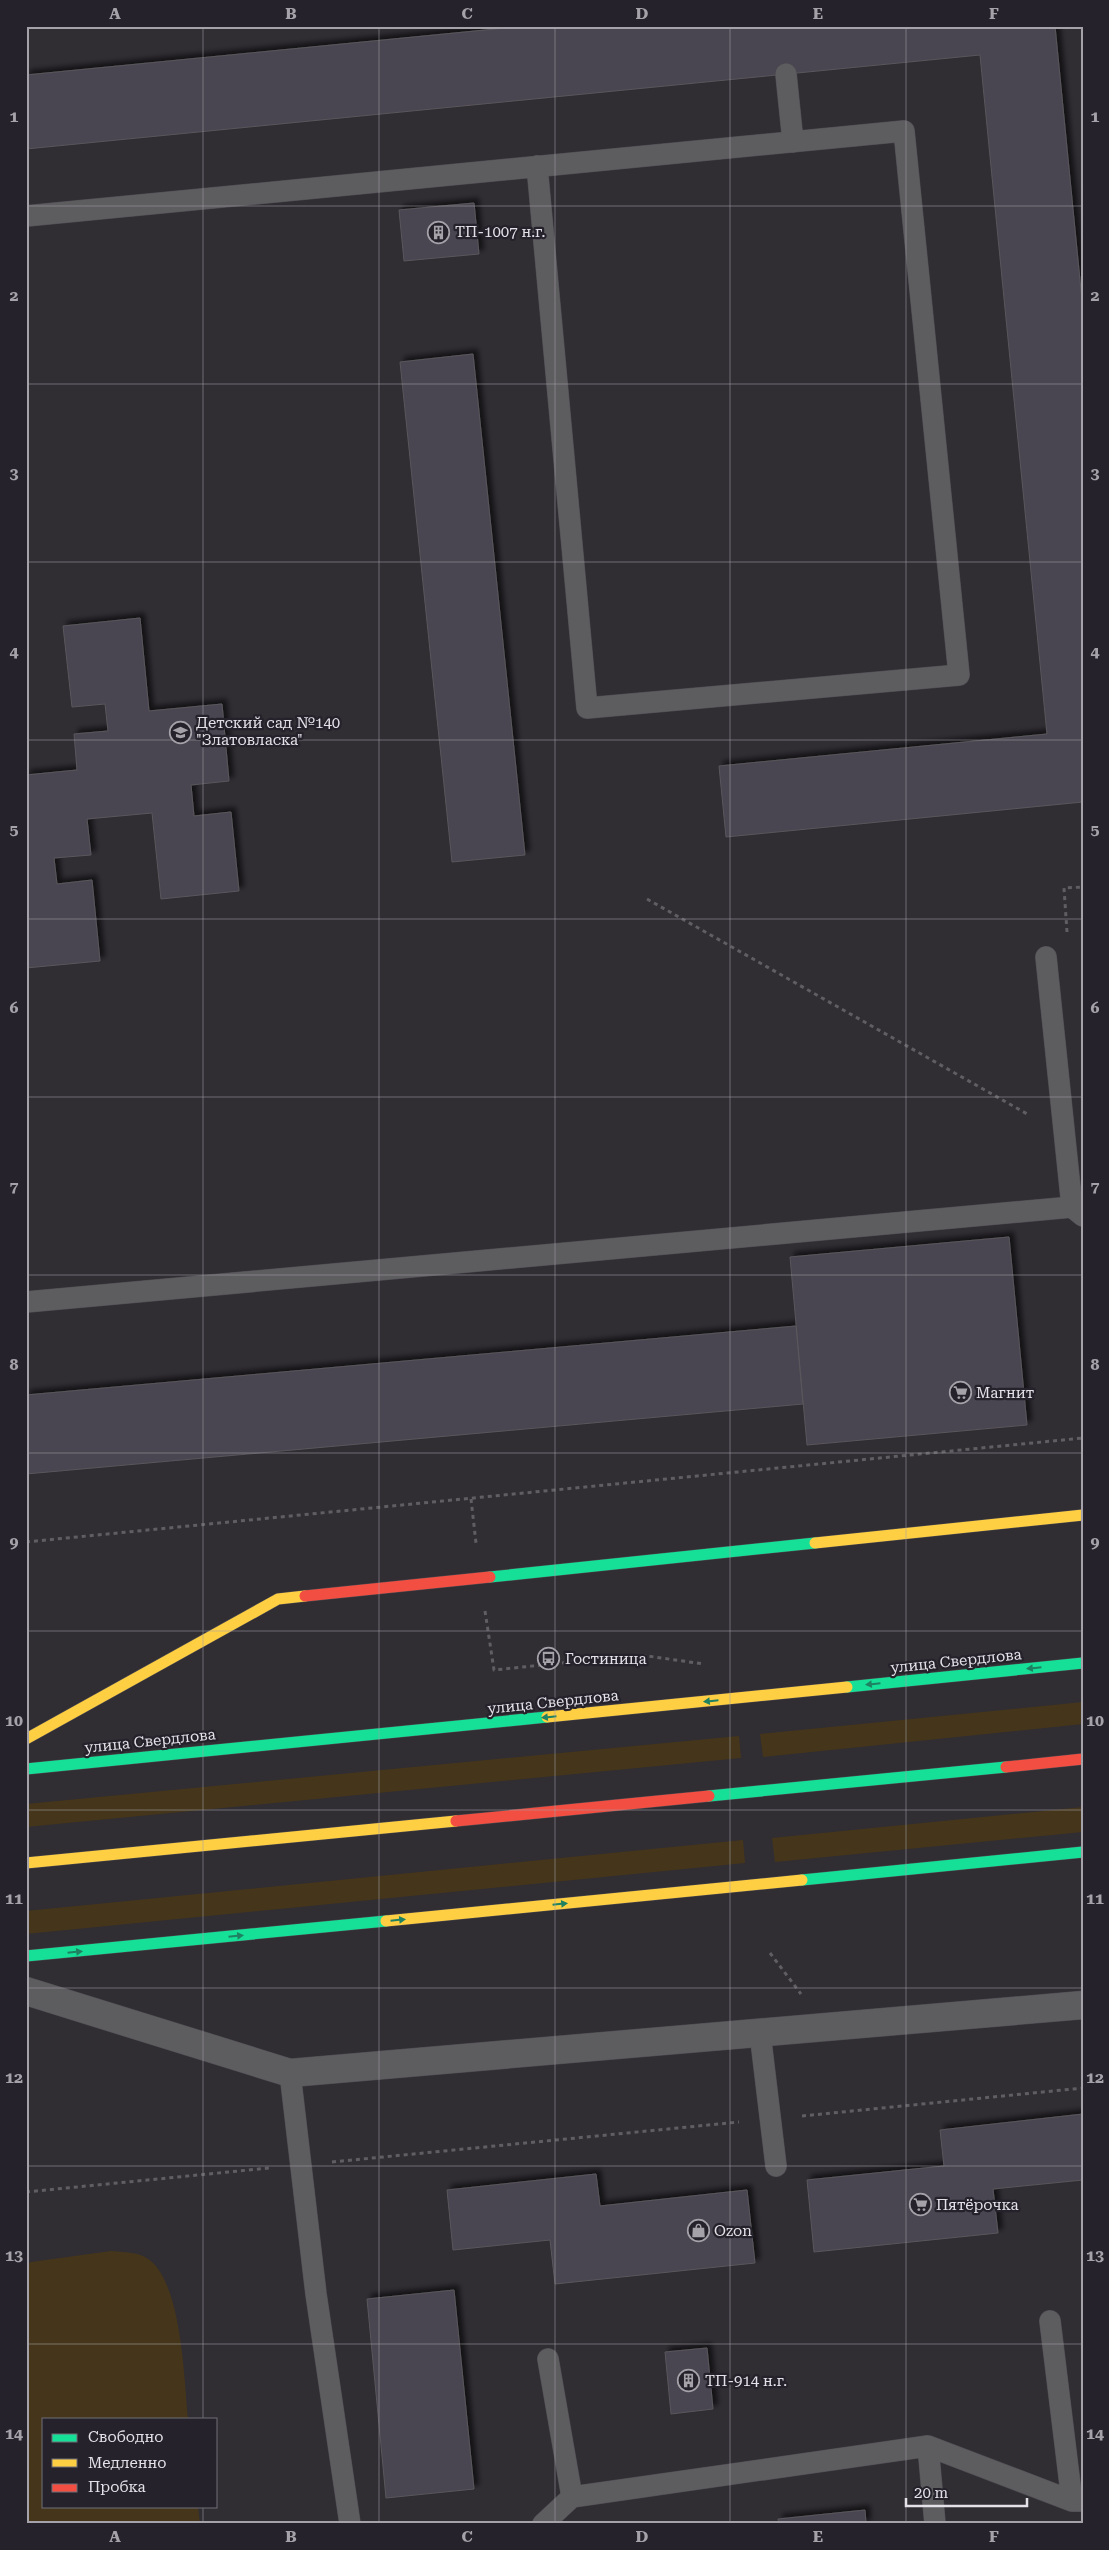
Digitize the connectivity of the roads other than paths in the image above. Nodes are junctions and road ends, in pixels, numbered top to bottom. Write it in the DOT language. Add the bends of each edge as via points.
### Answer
graph roads {
  1 [pos="786,74"];
  2 [pos="793,142"];
  3 [pos="536,166"];
  4 [pos="26,216"];
  5 [pos="1046,957"];
  6 [pos="1077,1211"];
  7 [pos="26,1302"];
  8 [pos="1083,1515"];
  9 [pos="1083,1663"];
  10 [pos="26,1739"];
  11 [pos="1083,1759"];
  12 [pos="26,1769"];
  13 [pos="1083,1852"];
  14 [pos="26,1864"];
  15 [pos="26,1956"];
  16 [pos="26,1991"];
  17 [pos="1083,2005"];
  18 [pos="760,2033"];
  19 [pos="290,2073"];
  20 [pos="776,2166"];
  21 [pos="1050,2321"];
  22 [pos="548,2359"];
  23 [pos="928,2446"];
  24 [pos="572,2497"];
  25 [pos="1077,2501"];
  26 [pos="350,2524"];
  27 [pos="542,2524"];
  28 [pos="935,2524"];
  1 -- 2 [label="lane"];
  2 -- 3 [label="lane"];
  2 -- 3 [label="lane" via="904,131 959,675 587,708"];
  3 -- 4 [label="lane"];
  5 -- 6 [label="lane" via="1064,1135"];
  6 -- 7 [label="lane"];
  8 -- 10 [label="main road" via="278,1599"];
  9 -- 12 [label="main road, улица Свердлова, one-way"];
  11 -- 14 [label="main road"];
  15 -- 13 [label="main road, one-way"];
  16 -- 19 [label="street"];
  17 -- 18 [label="street"];
  18 -- 19 [label="street"];
  18 -- 20 [label="lane"];
  19 -- 26 [label="lane" via="316,2294"];
  21 -- 25 [label="lane"];
  22 -- 24 [label="lane"];
  23 -- 24 [label="lane"];
  23 -- 25 [label="lane"];
  23 -- 28 [label="lane"];
  24 -- 27 [label="lane"];
}
